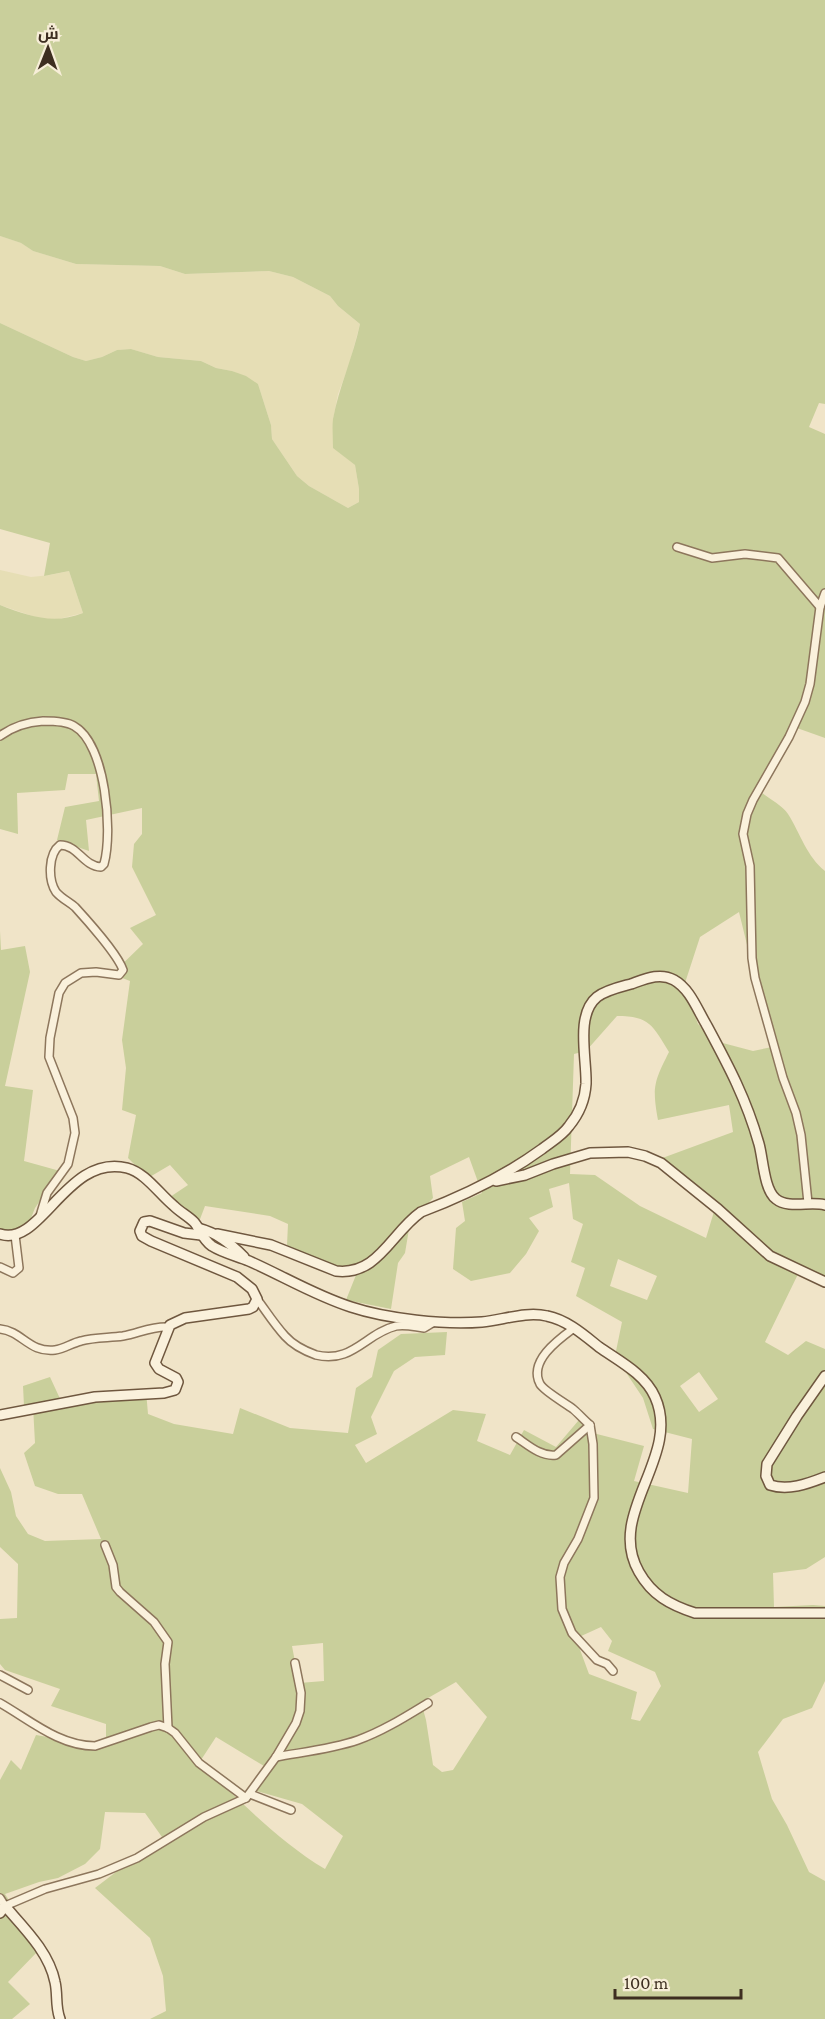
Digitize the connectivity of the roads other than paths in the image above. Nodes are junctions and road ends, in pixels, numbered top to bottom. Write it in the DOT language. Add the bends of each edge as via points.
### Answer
graph roads {
  1 [pos="676,547"];
  2 [pos="825,593"];
  3 [pos="820,607"];
  4 [pos="0,736"];
  5 [pos="489,1182"];
  6 [pos="808,1203"];
  7 [pos="825,1205"];
  8 [pos="39,1218"];
  9 [pos="199,1232"];
  10 [pos="0,1234"];
  11 [pos="217,1234"];
  12 [pos="15,1235"];
  13 [pos="248,1261"];
  14 [pos="0,1267"];
  15 [pos="825,1282"];
  16 [pos="257,1299"];
  17 [pos="434,1322"];
  18 [pos="168,1327"];
  19 [pos="574,1328"];
  20 [pos="0,1329"];
  21 [pos="825,1376"];
  22 [pos="0,1415"];
  23 [pos="590,1425"];
  24 [pos="516,1437"];
  25 [pos="825,1477"];
  26 [pos="105,1545"];
  27 [pos="825,1613"];
  28 [pos="295,1663"];
  29 [pos="613,1671"];
  30 [pos="0,1675"];
  31 [pos="28,1690"];
  32 [pos="0,1703"];
  33 [pos="428,1703"];
  34 [pos="168,1728"];
  35 [pos="276,1756"];
  36 [pos="248,1796"];
  37 [pos="291,1810"];
  38 [pos="2,1906"];
  39 [pos="60,2019"];
  1 -- 3 [label="street" via="712,558 745,554 778,558"];
  2 -- 3 [label="street"];
  3 -- 6 [label="street" via="805,702 753,800 743,834 751,877 755,978 796,1113"];
  4 -- 8 [label="street" via="26,724 51,721 74,725 89,740 105,788 104,864 97,867 84,860 72,846 60,844 53,855 52,876 57,892 81,914 123,970 119,975 81,973 65,982 59,993 49,1057 75,1133 68,1164 47,1193"];
  5 -- 6 [label="street" via="559,1137 575,1119 585,1090 585,1018 592,1002 605,992 658,976 671,978 686,990 736,1079 760,1146 770,1192 779,1201"];
  5 -- 11 [label="street" via="421,1212 373,1262 356,1271 336,1271 271,1245"];
  5 -- 15 [label="street" via="590,1154 628,1152 645,1156 661,1163 711,1203 770,1256"];
  6 -- 7 [label="street"];
  8 -- 9 [label="street" via="83,1177 104,1167 128,1168 141,1175"];
  8 -- 12 [label="street" via="28,1230"];
  9 -- 11 [label="street"];
  9 -- 13 [label="street" via="214,1248"];
  9 -- 16 [label="street" via="184,1233 150,1221 140,1227 142,1236 150,1241 237,1276"];
  10 -- 12 [label="street"];
  11 -- 13 [label="street"];
  12 -- 14 [label="street" via="19,1268 12,1273"];
  13 -- 17 [label="street" via="349,1307"];
  16 -- 17 [label="street" via="285,1337 310,1353 326,1357 340,1357 390,1328 424,1328"];
  16 -- 18 [label="street" via="249,1309 185,1318"];
  17 -- 19 [label="street" via="484,1322 537,1314"];
  18 -- 20 [label="street" via="83,1340 47,1351 27,1344 12,1331"];
  18 -- 22 [label="street" via="155,1363 176,1378 177,1385 172,1391 95,1397"];
  19 -- 23 [label="street" via="550,1349 540,1362 537,1375 540,1385"];
  19 -- 27 [label="street" via="645,1382 660,1410 660,1443 630,1528 636,1566 646,1583 659,1597 695,1613"];
  21 -- 25 [label="street" via="767,1464 766,1476 770,1485 779,1488 801,1486"];
  23 -- 24 [label="street" via="556,1455 543,1454"];
  23 -- 29 [label="street" via="594,1498 564,1563 560,1577 562,1609 572,1633"];
  26 -- 34 [label="street" via="120,1592 154,1622 168,1642"];
  28 -- 35 [label="street" via="300,1711"];
  30 -- 31 [label="street"];
  32 -- 34 [label="street" via="56,1737 87,1746 151,1726"];
  33 -- 35 [label="street" via="358,1740"];
  34 -- 36 [label="street" via="199,1763"];
  35 -- 36 [label="street"];
  36 -- 37 [label="street"];
  36 -- 38 [label="street" via="204,1817 137,1858"];
  38 -- 39 [label="street" via="37,1943 55,1981"];
}
